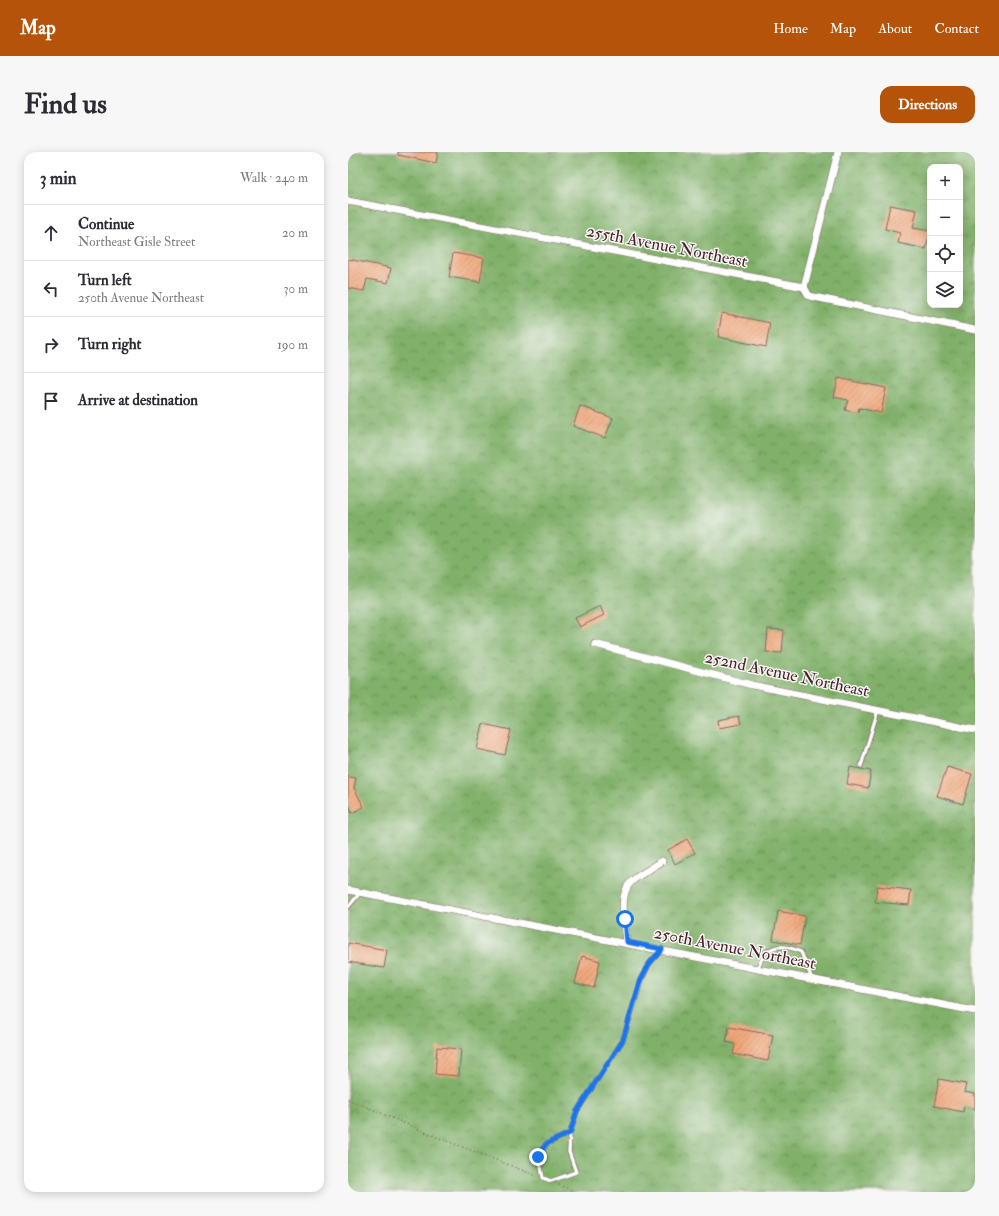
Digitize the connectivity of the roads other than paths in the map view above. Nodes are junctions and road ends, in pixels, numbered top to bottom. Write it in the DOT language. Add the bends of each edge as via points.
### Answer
graph roads {
  1 [pos="838,152"];
  2 [pos="348,202"];
  3 [pos="804,287"];
  4 [pos="975,330"];
  5 [pos="595,644"];
  6 [pos="878,709"];
  7 [pos="975,730"];
  8 [pos="861,766"];
  9 [pos="662,861"];
  10 [pos="348,890"];
  11 [pos="361,893"];
  12 [pos="348,907"];
  13 [pos="627,942"];
  14 [pos="662,949"];
  15 [pos="758,968"];
  16 [pos="812,979"];
  17 [pos="975,1011"];
  18 [pos="570,1133"];
  1 -- 3 [label="street"];
  2 -- 3 [label="street, 255th Avenue Northeast"];
  3 -- 4 [label="street, 255th Avenue Northeast" via="809,296"];
  5 -- 6 [label="street, 252nd Avenue Northeast" via="752,685"];
  6 -- 7 [label="street, 252nd Avenue Northeast"];
  6 -- 8 [label="lane"];
  9 -- 13 [label="street" via="631,882 625,890 623,901"];
  10 -- 11 [label="street, 250th Avenue Northeast"];
  11 -- 12 [label="lane"];
  11 -- 13 [label="street, 250th Avenue Northeast"];
  13 -- 14 [label="street, 250th Avenue Northeast"];
  14 -- 15 [label="street, 250th Avenue Northeast"];
  14 -- 18 [label="lane" via="649,964 640,982 623,1040 577,1111"];
  15 -- 16 [label="street, 250th Avenue Northeast"];
  15 -- 16 [label="lane" via="766,952 780,946 791,948 801,952"];
  16 -- 17 [label="street, 250th Avenue Northeast"];
  18 -- 18 [label="lane" via="569,1152 576,1172 551,1181 543,1178 538,1157 546,1144"];
}
